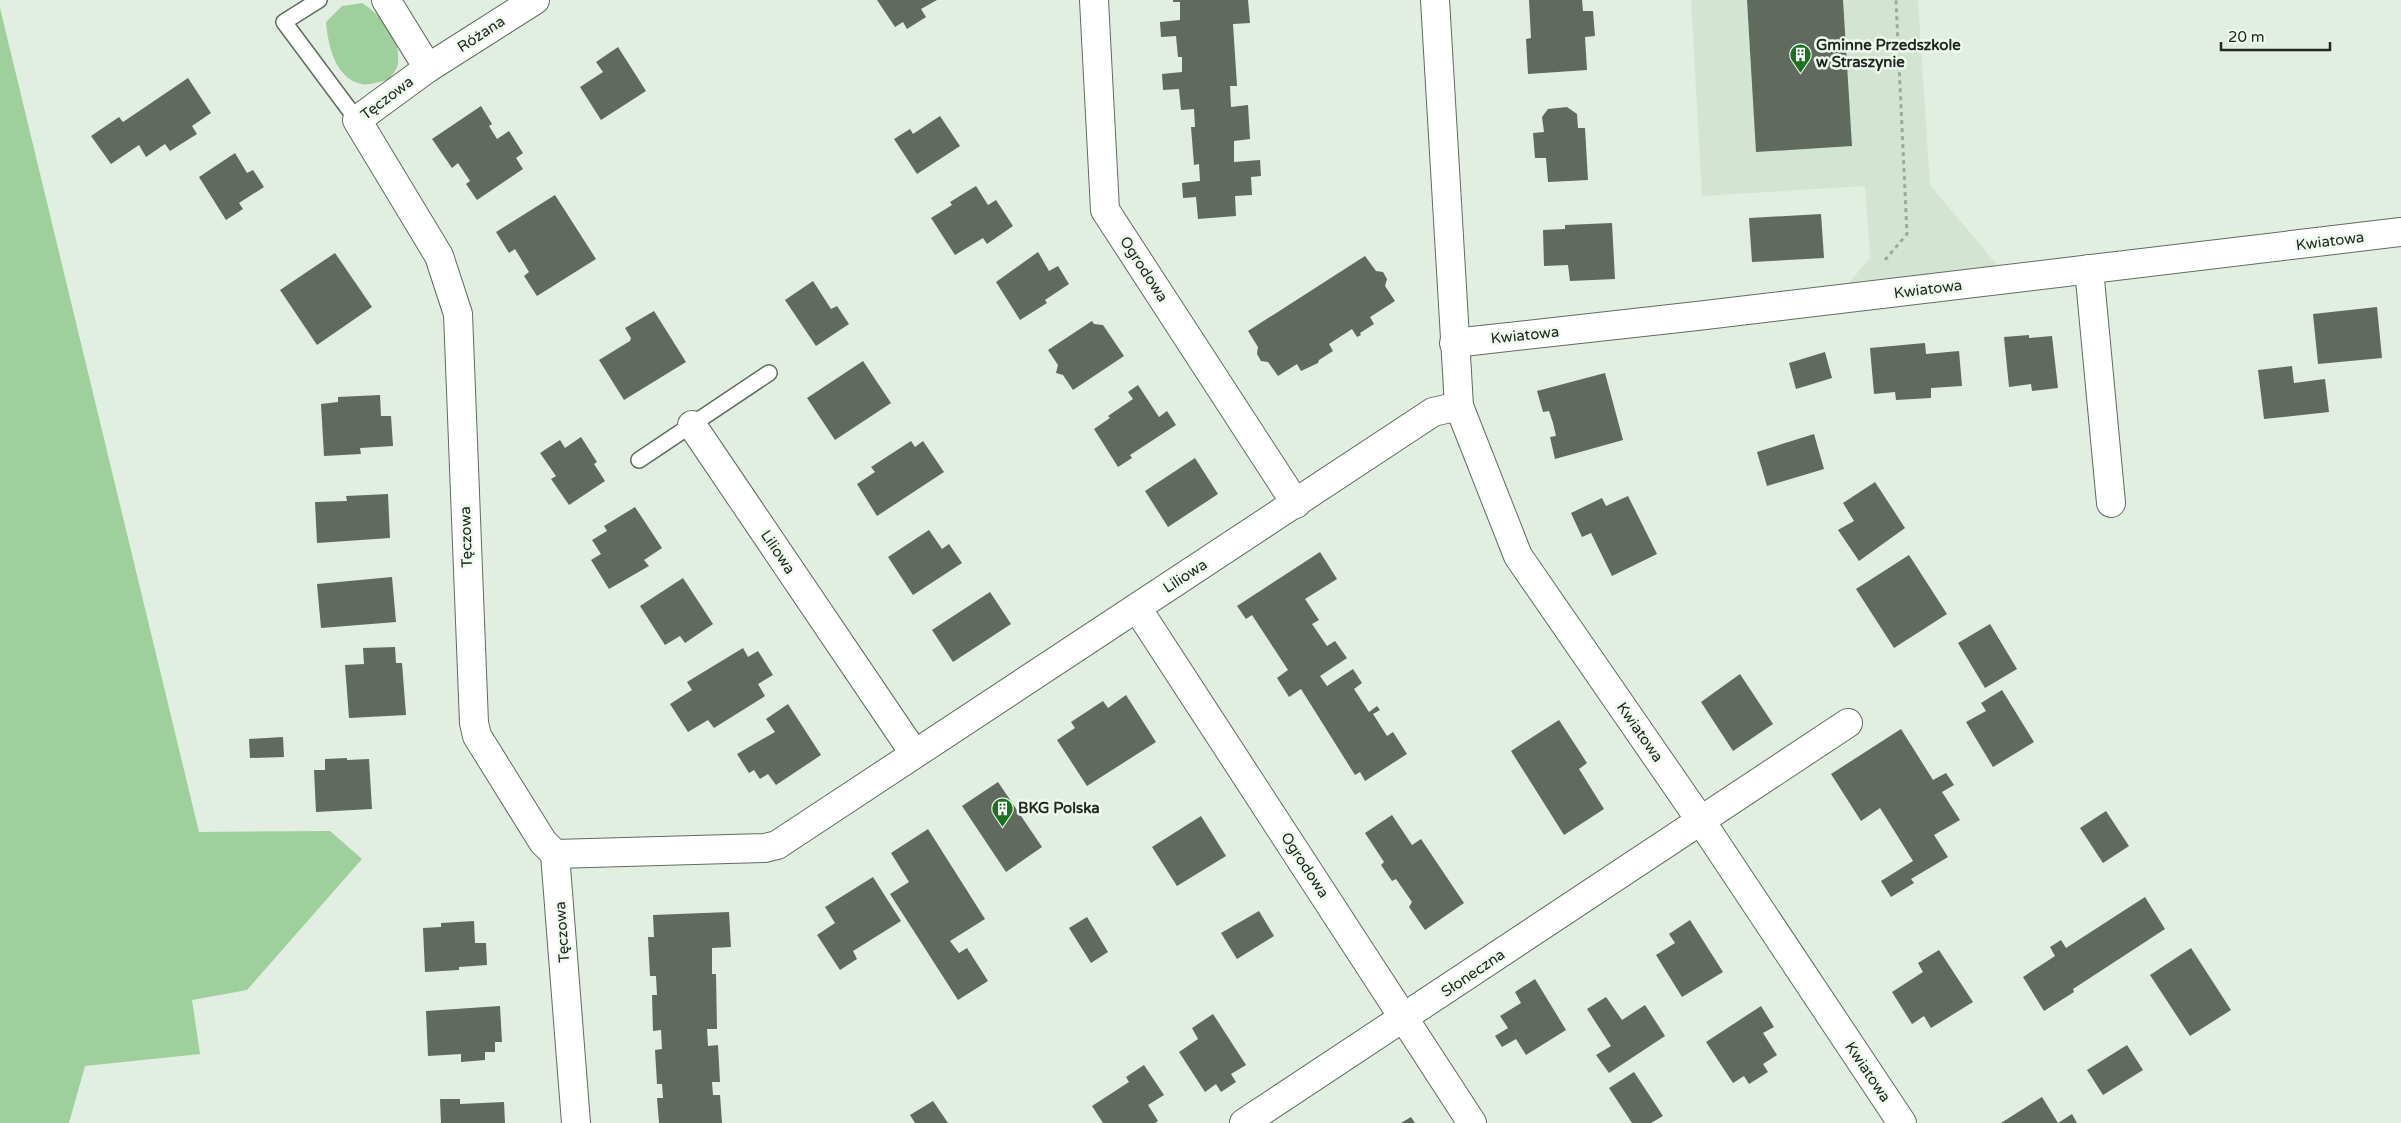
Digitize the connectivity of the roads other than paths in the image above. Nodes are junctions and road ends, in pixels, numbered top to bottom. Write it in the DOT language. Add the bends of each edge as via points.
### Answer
graph roads {
  1 [pos="319,0"];
  2 [pos="386,0"];
  3 [pos="535,0"];
  4 [pos="1094,0"];
  5 [pos="1435,0"];
  6 [pos="428,68"];
  7 [pos="357,120"];
  8 [pos="2401,232"];
  9 [pos="2089,269"];
  10 [pos="1454,343"];
  11 [pos="769,373"];
  12 [pos="1459,406"];
  13 [pos="692,425"];
  14 [pos="639,460"];
  15 [pos="2111,503"];
  16 [pos="1296,504"];
  17 [pos="1137,608"];
  18 [pos="1848,723"];
  19 [pos="914,753"];
  20 [pos="1701,821"];
  21 [pos="556,854"];
  22 [pos="1404,1019"];
  23 [pos="576,1123"];
  24 [pos="1244,1123"];
  25 [pos="1472,1123"];
  26 [pos="1902,1123"];
  1 -- 7 [label="lane" via="284,22"];
  2 -- 6 [label="street, Tęczowa"];
  3 -- 6 [label="street, Różana"];
  4 -- 16 [label="street, Ogrodowa" via="1105,210"];
  5 -- 10 [label="street, Kwiatowa"];
  6 -- 7 [label="street, Tęczowa"];
  7 -- 21 [label="street, Tęczowa" via="439,256 458,314 474,723 478,736 538,834"];
  8 -- 9 [label="street, Kwiatowa"];
  9 -- 10 [label="street, Kwiatowa"];
  9 -- 15 [label="street"];
  10 -- 12 [label="street, Kwiatowa"];
  11 -- 13 [label="lane"];
  12 -- 16 [label="street, Liliowa" via="1433,412"];
  12 -- 20 [label="street, Kwiatowa" via="1518,556"];
  13 -- 14 [label="lane"];
  13 -- 19 [label="street, Liliowa"];
  16 -- 17 [label="street, Liliowa"];
  17 -- 19 [label="street, Liliowa"];
  17 -- 22 [label="street, Ogrodowa"];
  18 -- 20 [label="street"];
  19 -- 21 [label="street, Liliowa" via="777,845 765,848"];
  20 -- 22 [label="street, Słoneczna"];
  20 -- 26 [label="street, Kwiatowa"];
  21 -- 23 [label="street, Tęczowa"];
  22 -- 24 [label="street, Słoneczna"];
  22 -- 25 [label="street, Ogrodowa"];
}
